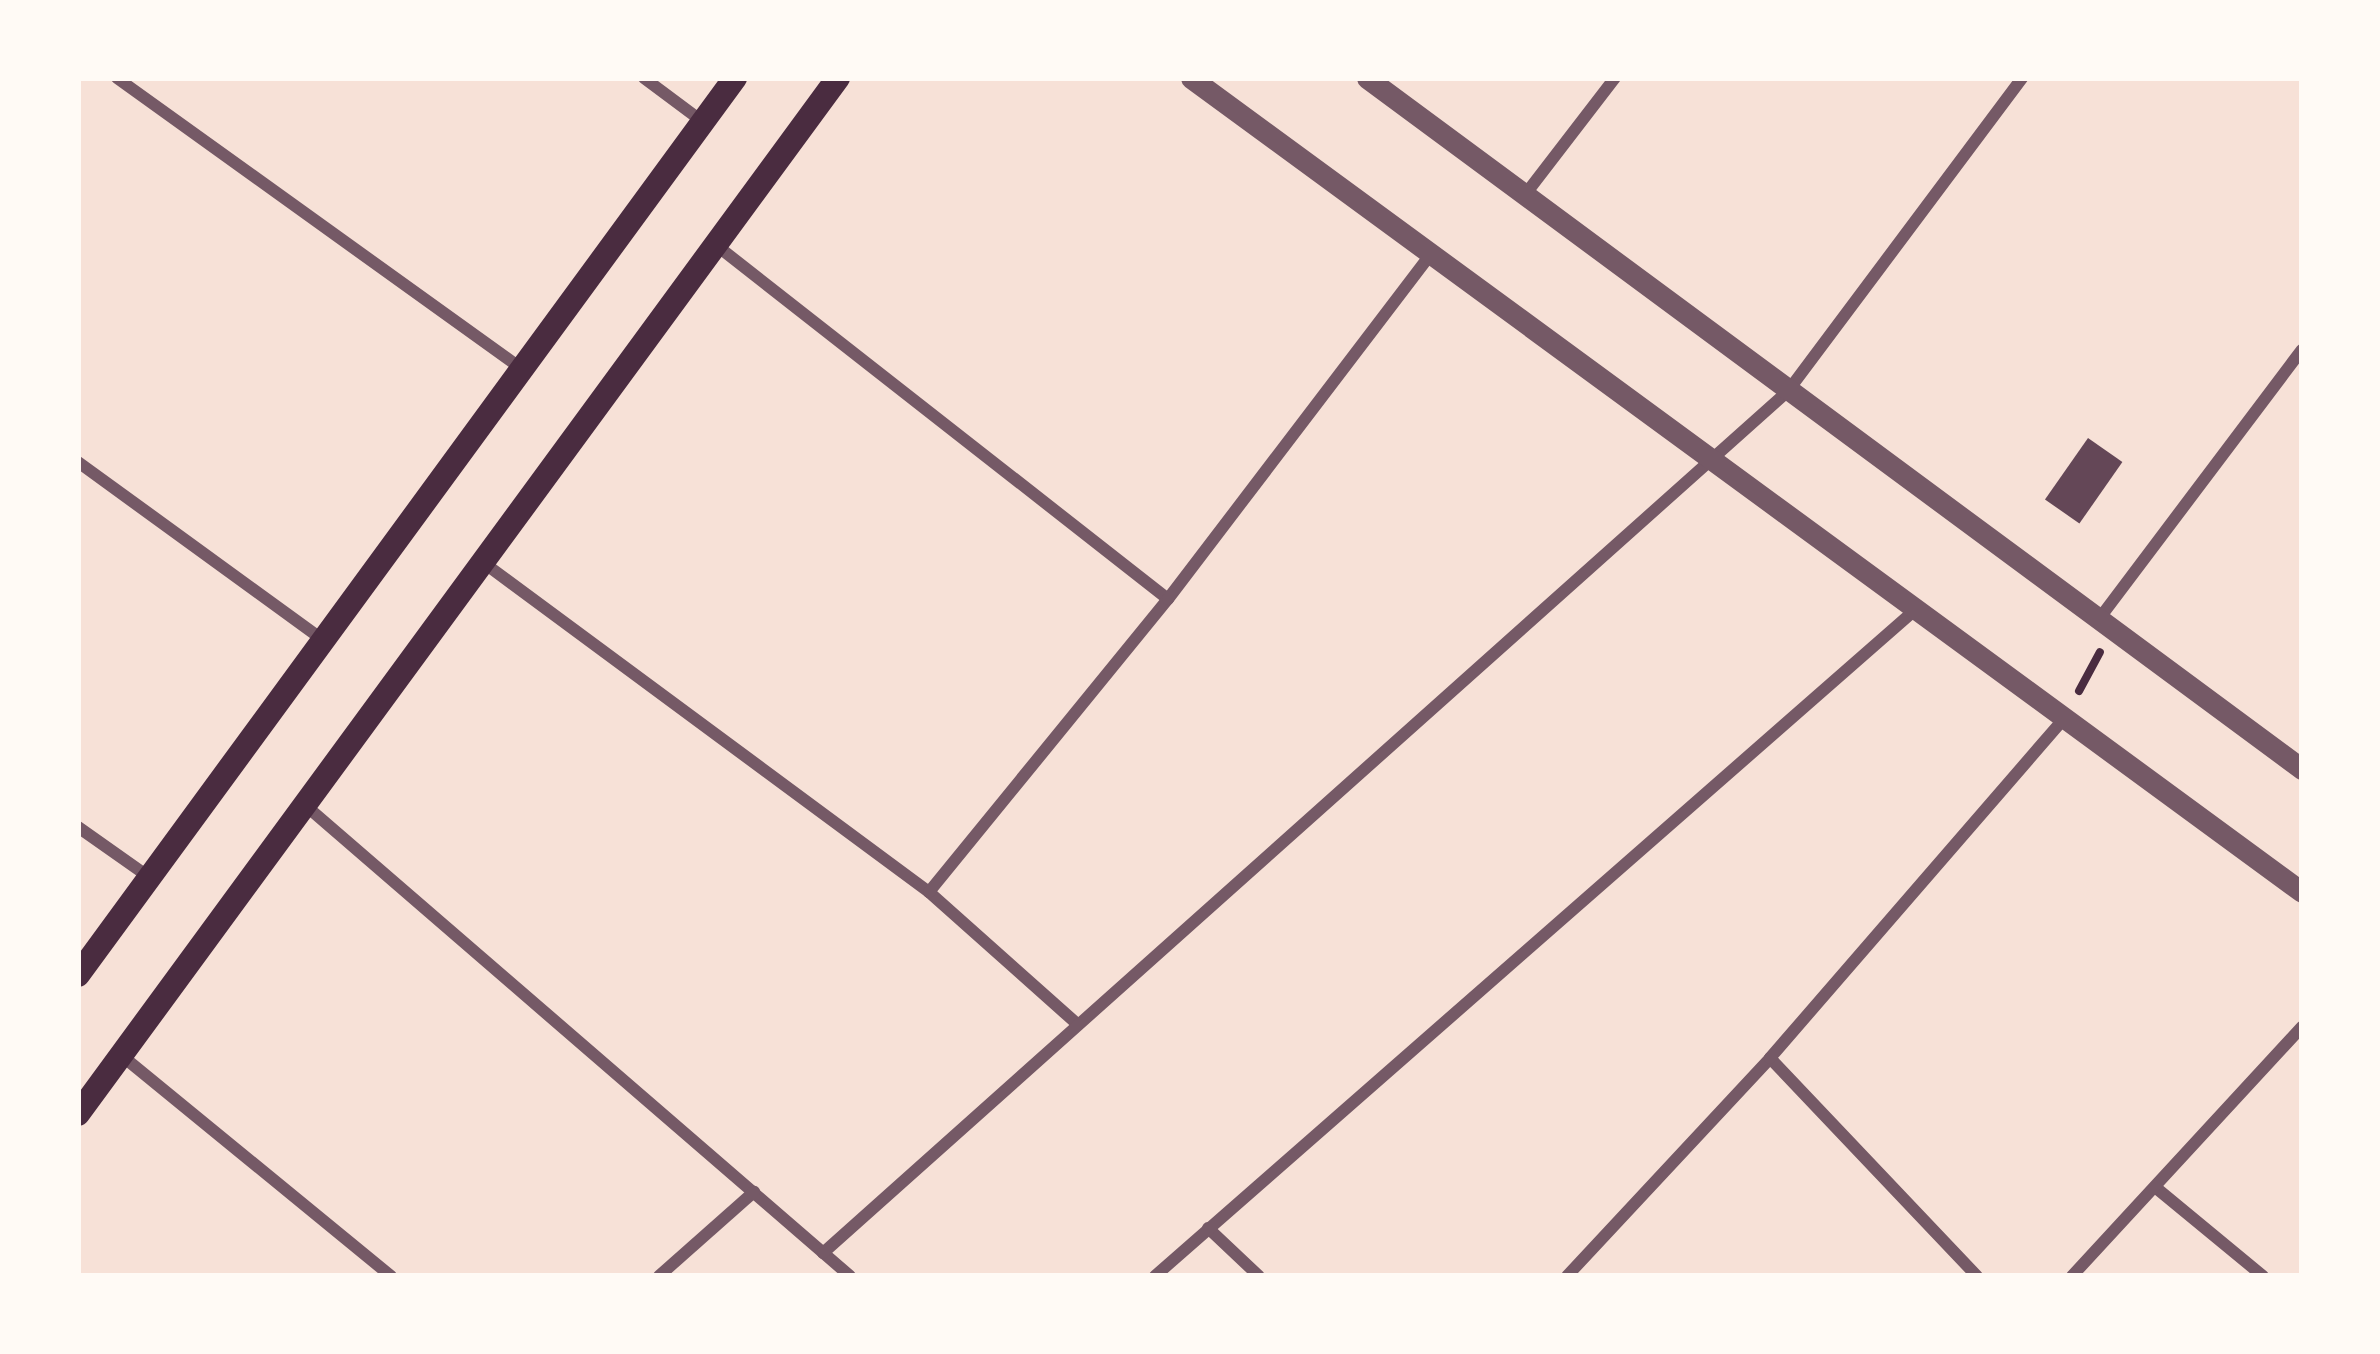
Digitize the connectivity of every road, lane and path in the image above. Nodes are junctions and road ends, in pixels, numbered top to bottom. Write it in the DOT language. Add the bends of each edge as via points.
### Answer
graph roads {
  1 [pos="117,78"];
  2 [pos="644,78"];
  3 [pos="735,78"];
  4 [pos="838,78"];
  5 [pos="1191,78"];
  6 [pos="1367,78"];
  7 [pos="1615,78"];
  8 [pos="2021,78"];
  9 [pos="703,122"];
  10 [pos="1524,196"];
  11 [pos="715,245"];
  12 [pos="1431,254"];
  13 [pos="2302,350"];
  14 [pos="522,369"];
  15 [pos="1788,391"];
  16 [pos="1711,459"];
  17 [pos="78,462"];
  18 [pos="483,562"];
  19 [pos="1168,599"];
  20 [pos="1916,609"];
  21 [pos="2106,624"];
  22 [pos="323,640"];
  23 [pos="2064,718"];
  24 [pos="2302,769"];
  25 [pos="305,805"];
  26 [pos="78,827"];
  27 [pos="149,878"];
  28 [pos="928,892"];
  29 [pos="2302,892"];
  30 [pos="78,975"];
  31 [pos="1074,1021"];
  32 [pos="2302,1027"];
  33 [pos="122,1055"];
  34 [pos="1770,1058"];
  35 [pos="78,1114"];
  36 [pos="2155,1187"];
  37 [pos="754,1192"];
  38 [pos="1208,1228"];
  39 [pos="823,1252"];
  40 [pos="391,1276"];
  41 [pos="658,1276"];
  42 [pos="850,1276"];
  43 [pos="1155,1276"];
  44 [pos="1259,1276"];
  45 [pos="1567,1276"];
  46 [pos="1977,1276"];
  47 [pos="2072,1276"];
  48 [pos="2263,1276"];
  1 -- 14 [label="street"];
  2 -- 9 [label="street"];
  3 -- 9 [label="main road"];
  4 -- 11 [label="main road"];
  5 -- 12 [label="street"];
  6 -- 10 [label="street"];
  7 -- 10 [label="street"];
  8 -- 15 [label="street"];
  9 -- 14 [label="main road"];
  10 -- 15 [label="street"];
  11 -- 18 [label="main road"];
  11 -- 19 [label="street"];
  12 -- 16 [label="street"];
  12 -- 19 [label="street"];
  13 -- 21 [label="street"];
  14 -- 22 [label="main road"];
  15 -- 16 [label="street"];
  15 -- 21 [label="street"];
  16 -- 20 [label="street"];
  16 -- 31 [label="street"];
  17 -- 22 [label="street"];
  18 -- 25 [label="main road"];
  18 -- 28 [label="street"];
  19 -- 28 [label="street"];
  20 -- 23 [label="street"];
  20 -- 38 [label="street"];
  21 -- 23 [label="path"];
  21 -- 24 [label="street"];
  22 -- 27 [label="main road"];
  23 -- 29 [label="street"];
  23 -- 34 [label="street"];
  25 -- 33 [label="main road"];
  25 -- 37 [label="street"];
  26 -- 27 [label="street"];
  27 -- 30 [label="main road"];
  28 -- 31 [label="street"];
  31 -- 39 [label="street"];
  32 -- 36 [label="street"];
  33 -- 35 [label="main road"];
  33 -- 40 [label="street"];
  34 -- 45 [label="street"];
  34 -- 46 [label="street"];
  36 -- 47 [label="street"];
  36 -- 48 [label="street"];
  37 -- 39 [label="street"];
  37 -- 41 [label="street"];
  38 -- 43 [label="street"];
  38 -- 44 [label="street"];
  39 -- 42 [label="street"];
}
